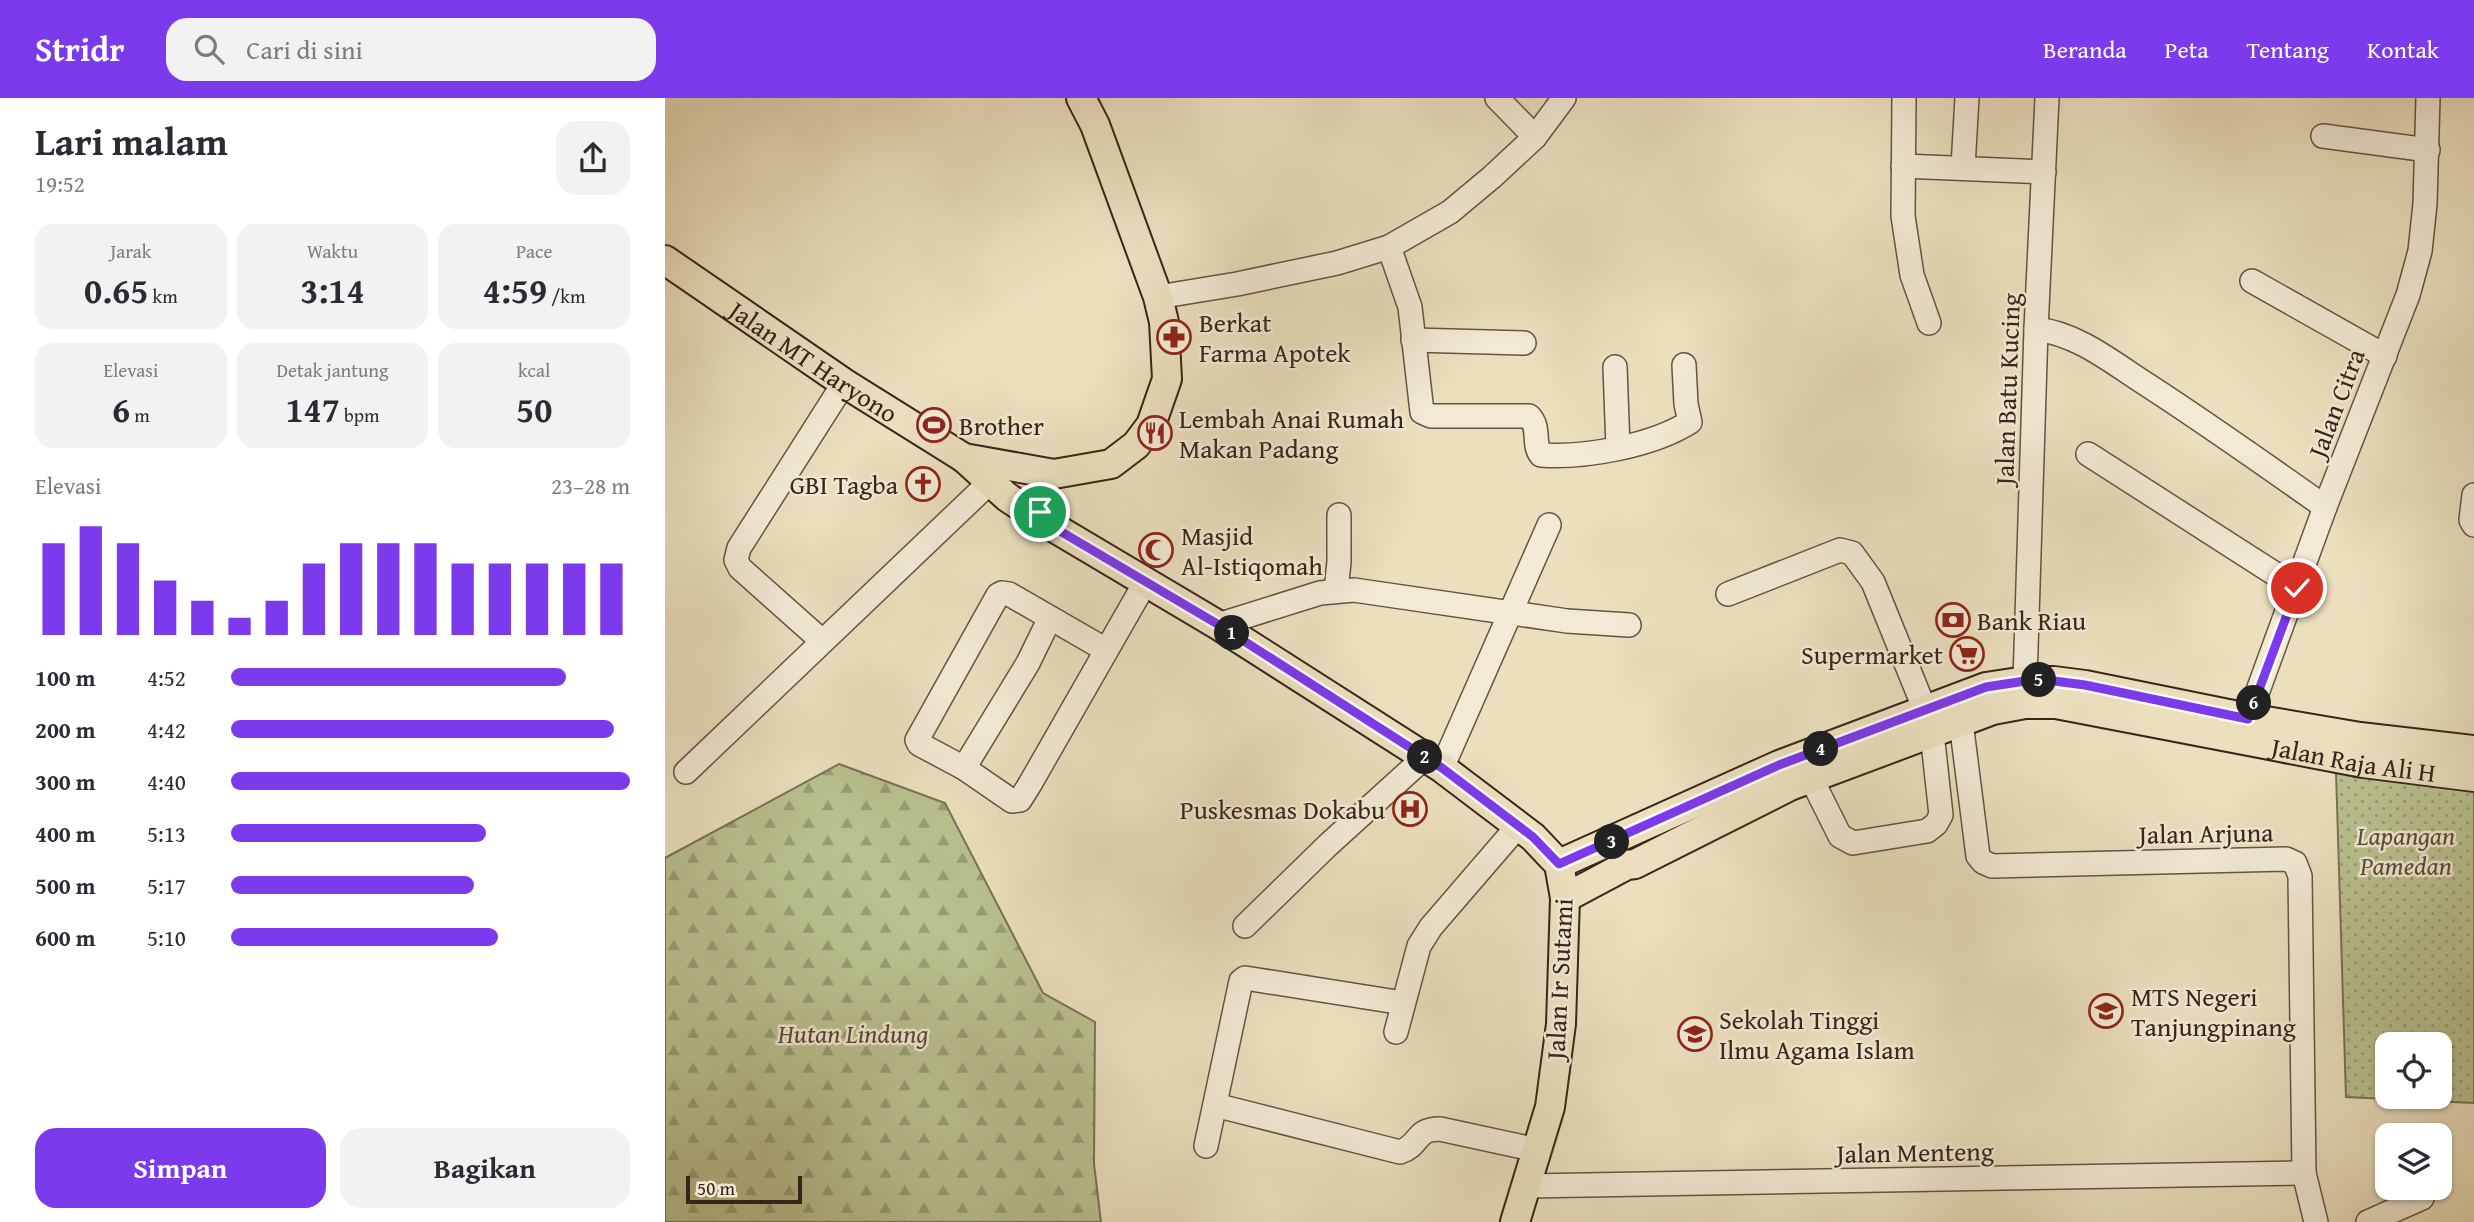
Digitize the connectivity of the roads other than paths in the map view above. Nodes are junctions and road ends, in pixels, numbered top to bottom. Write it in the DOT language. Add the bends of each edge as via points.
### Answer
graph roads {
  1 [pos="1081,98"];
  2 [pos="1497,98"];
  3 [pos="1564,98"];
  4 [pos="1904,98"];
  5 [pos="1966,98"];
  6 [pos="2047,98"];
  7 [pos="2428,98"];
  8 [pos="2323,136"];
  9 [pos="1535,137"];
  10 [pos="2428,150"];
  11 [pos="1903,166"];
  12 [pos="1963,167"];
  13 [pos="2045,173"];
  14 [pos="1389,247"];
  15 [pos="665,260"];
  16 [pos="2252,281"];
  17 [pos="1159,297"];
  18 [pos="1929,323"];
  19 [pos="2036,329"];
  20 [pos="1413,340"];
  21 [pos="1524,343"];
  22 [pos="2385,356"];
  23 [pos="1684,365"];
  24 [pos="1615,367"];
  25 [pos="844,383"];
  26 [pos="1618,448"];
  27 [pos="2088,454"];
  28 [pos="964,458"];
  29 [pos="1054,474"];
  30 [pos="989,483"];
  31 [pos="2474,495"];
  32 [pos="2325,507"];
  33 [pos="1339,515"];
  34 [pos="1043,521"];
  35 [pos="1549,525"];
  36 [pos="2474,525"];
  37 [pos="1145,583"];
  38 [pos="2297,588"];
  39 [pos="1336,590"];
  40 [pos="1728,594"];
  41 [pos="1510,613"];
  42 [pos="1050,618"];
  43 [pos="1219,625"];
  44 [pos="1629,625"];
  45 [pos="822,641"];
  46 [pos="1106,650"];
  47 [pos="2025,681"];
  48 [pos="2055,693"];
  49 [pos="2248,719"];
  50 [pos="1928,722"];
  51 [pos="1961,722"];
  52 [pos="2474,750"];
  53 [pos="1433,763"];
  54 [pos="964,768"];
  55 [pos="686,772"];
  56 [pos="2474,777"];
  57 [pos="1811,778"];
  58 [pos="1518,826"];
  59 [pos="1559,864"];
  60 [pos="1565,898"];
  61 [pos="1245,926"];
  62 [pos="1403,1003"];
  63 [pos="1396,1032"];
  64 [pos="1215,1105"];
  65 [pos="1206,1146"];
  66 [pos="1537,1150"];
  67 [pos="2304,1173"];
  68 [pos="1527,1186"];
  69 [pos="2418,1200"];
  70 [pos="1515,1222"];
  71 [pos="2316,1222"];
  72 [pos="2368,1222"];
  1 -- 17 [label="main road"];
  2 -- 9 [label="street"];
  3 -- 9 [label="street"];
  4 -- 11 [label="street"];
  5 -- 12 [label="street"];
  6 -- 13 [label="street, Jalan Batu Kucing"];
  7 -- 10 [label="street, Jalan Citra"];
  8 -- 10 [label="street"];
  9 -- 14 [label="street" via="1450,212"];
  10 -- 22 [label="street, Jalan Citra" via="2420,251"];
  11 -- 12 [label="street"];
  11 -- 18 [label="street" via="1903,216 1912,275"];
  12 -- 13 [label="street"];
  13 -- 19 [label="street, Jalan Batu Kucing"];
  14 -- 17 [label="street" via="1336,263"];
  14 -- 20 [label="street" via="1409,307"];
  15 -- 25 [label="main road, Jalan MT Haryono"];
  16 -- 22 [label="street"];
  17 -- 29 [label="main road" via="1167,379 1151,425 1111,464"];
  19 -- 32 [label="street" via="2082,343"];
  19 -- 47 [label="street, Jalan Batu Kucing"];
  20 -- 21 [label="street"];
  20 -- 26 [label="street" via="1422,412 1431,416 1529,416 1535,422 1541,455"];
  22 -- 32 [label="street, Jalan Citra"];
  23 -- 26 [label="street" via="1689,422 1673,432"];
  24 -- 26 [label="street"];
  25 -- 28 [label="main road, Jalan MT Haryono"];
  25 -- 45 [label="street" via="739,548 736,560"];
  27 -- 38 [label="street"];
  28 -- 29 [label="main road"];
  28 -- 30 [label="main road, Jalan Ir Sutami"];
  29 -- 34 [label="main road" via="1038,492"];
  30 -- 34 [label="main road, Jalan Ir Sutami"];
  30 -- 45 [label="street"];
  31 -- 36 [label="street"];
  32 -- 38 [label="street, Jalan Citra"];
  33 -- 39 [label="street"];
  34 -- 37 [label="main road, Jalan Ir Sutami"];
  35 -- 41 [label="street"];
  37 -- 43 [label="main road, Jalan Ir Sutami"];
  37 -- 46 [label="street"];
  38 -- 49 [label="street, Jalan Citra"];
  39 -- 41 [label="street" via="1387,593"];
  39 -- 43 [label="street"];
  40 -- 50 [label="street" via="1840,550 1851,553 1873,582"];
  41 -- 44 [label="street"];
  41 -- 53 [label="street"];
  42 -- 46 [label="street"];
  42 -- 54 [label="street"];
  42 -- 54 [label="street" via="1009,594 997,595 917,740"];
  43 -- 53 [label="main road, Jalan Ir Sutami"];
  45 -- 55 [label="street"];
  46 -- 54 [label="street" via="1020,800 1012,801"];
  47 -- 48 [label="main road"];
  47 -- 50 [label="main road" via="1986,687"];
  48 -- 49 [label="main road" via="2085,685"];
  48 -- 51 [label="main road, Jalan Raja Ali H"];
  48 -- 56 [label="main road, Jalan Raja Ali H" via="2363,763"];
  49 -- 52 [label="main road"];
  50 -- 51 [label="main road, Jalan Raja Ali H"];
  50 -- 57 [label="main road, Jalan Raja Ali H"];
  50 -- 57 [label="street" via="1941,815 1927,831 1846,841"];
  50 -- 59 [label="main road" via="1779,765"];
  51 -- 67 [label="street, Jalan Arjuna" via="1978,856 1992,866 2286,859 2295,863 2299,876"];
  53 -- 58 [label="main road, Jalan Ir Sutami"];
  53 -- 61 [label="street" via="1328,845"];
  57 -- 60 [label="main road, Jalan Raja Ali H"];
  58 -- 59 [label="main road, Jalan Ir Sutami"];
  58 -- 62 [label="street" via="1431,927 1419,946"];
  59 -- 60 [label="main road, Jalan Ir Sutami"];
  60 -- 66 [label="main road, Jalan Ir Sutami" via="1561,1024 1550,1107"];
  62 -- 63 [label="street"];
  62 -- 64 [label="street" via="1245,978 1239,987"];
  64 -- 65 [label="street"];
  64 -- 66 [label="street" via="1400,1152 1428,1129"];
  66 -- 68 [label="main road, Jalan Ir Sutami"];
  67 -- 68 [label="street, Jalan Menteng"];
  67 -- 71 [label="street, Jalan Arjuna"];
  68 -- 70 [label="main road, Jalan Ir Sutami"];
  69 -- 72 [label="street"];
}
